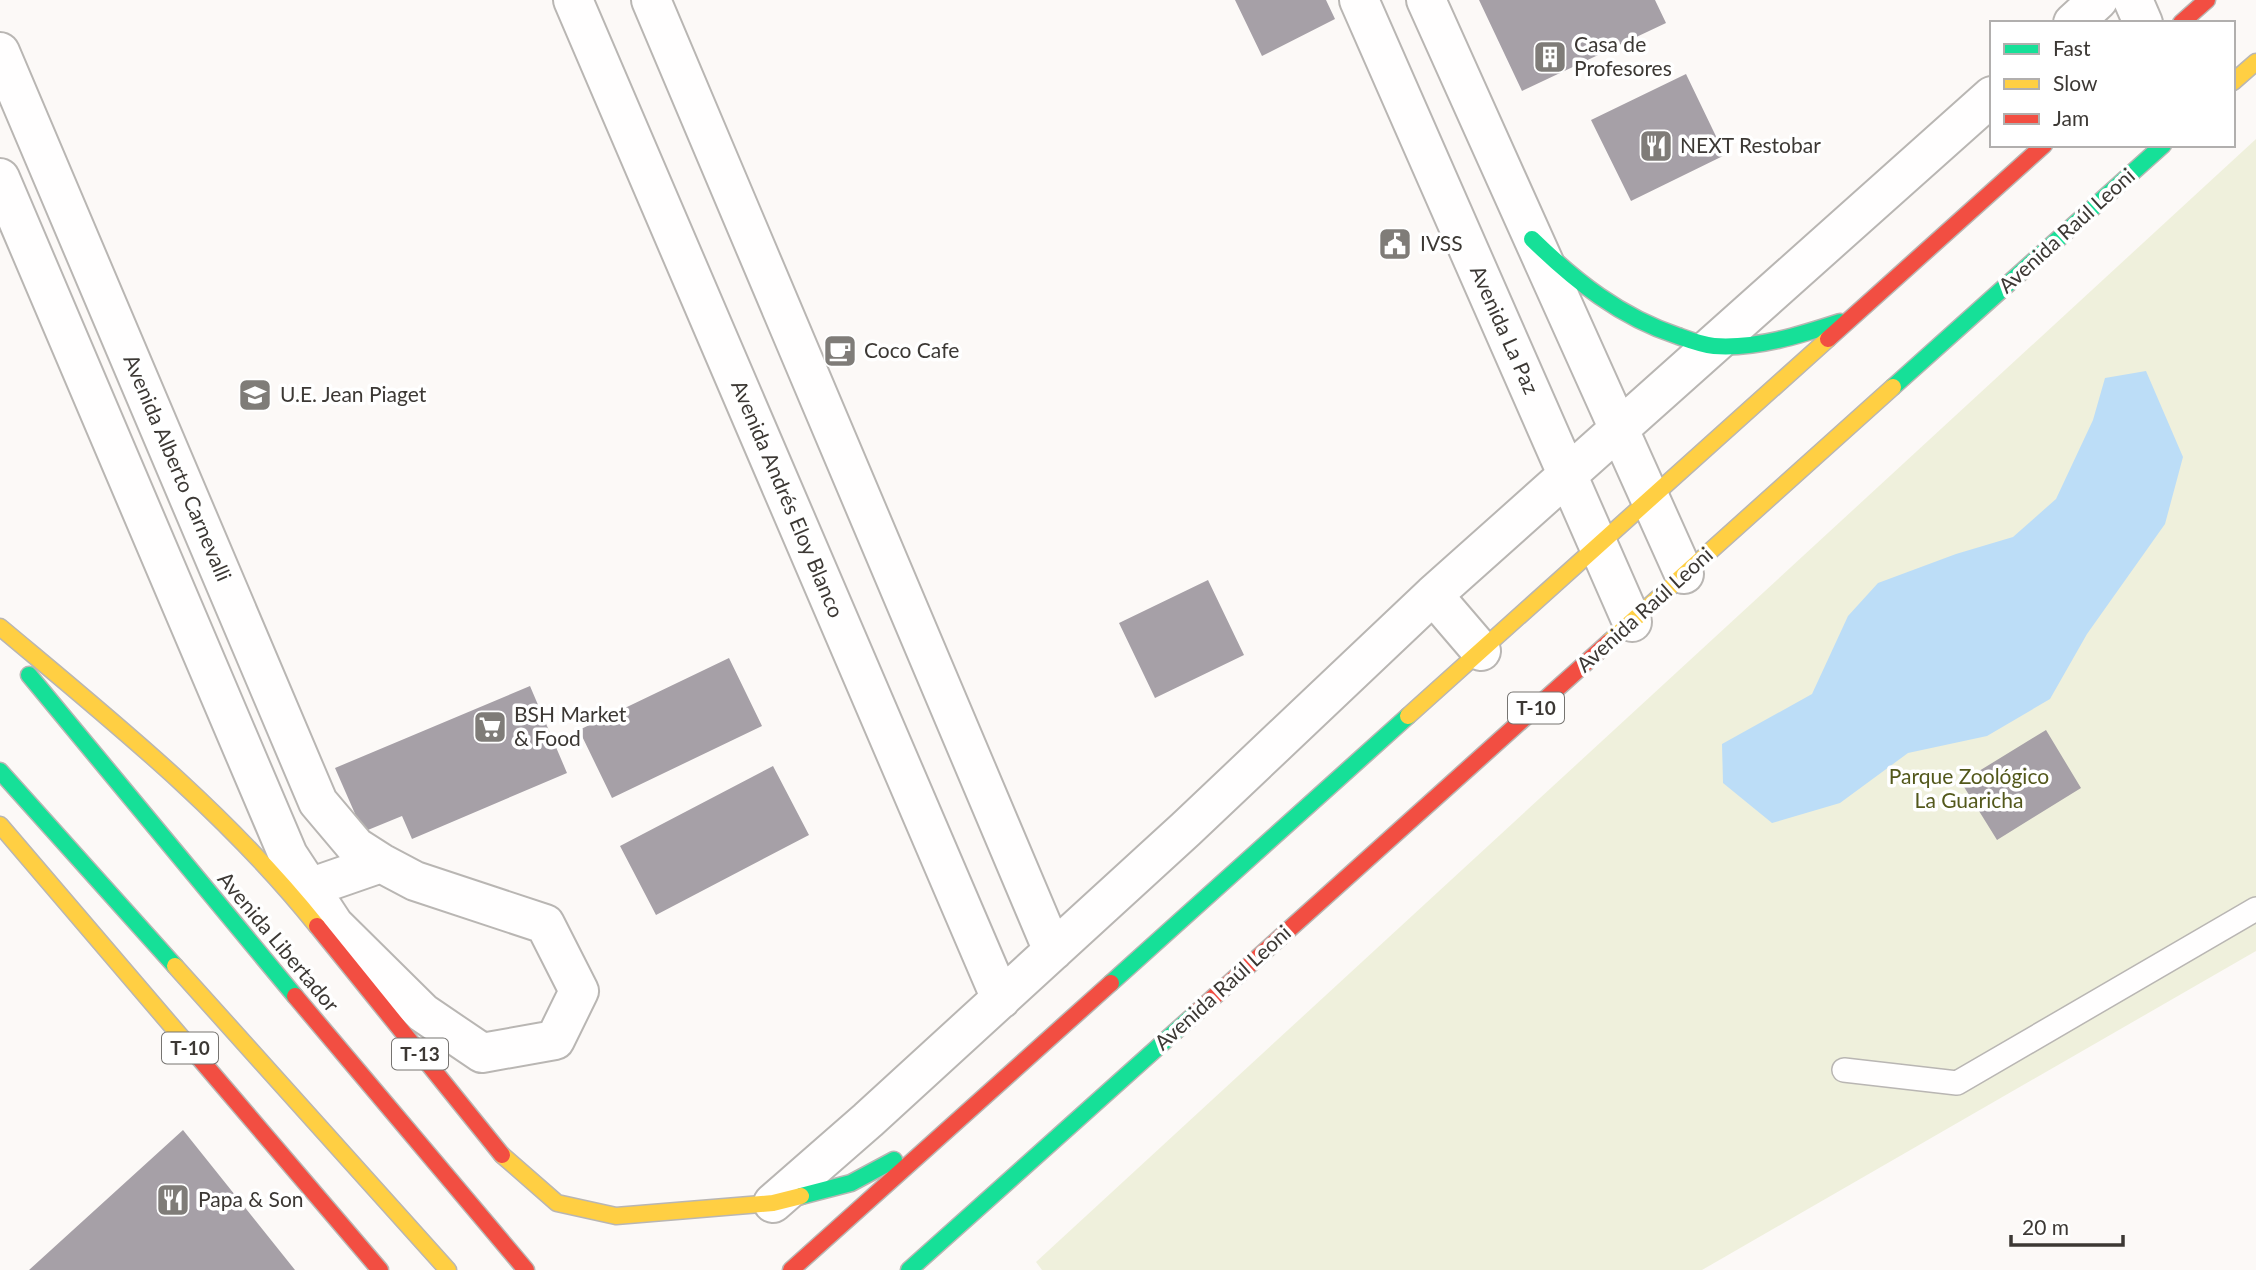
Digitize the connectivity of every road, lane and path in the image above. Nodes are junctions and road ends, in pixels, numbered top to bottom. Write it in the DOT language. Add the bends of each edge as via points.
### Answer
graph roads {
  1 [pos="573,0"];
  2 [pos="651,0"];
  3 [pos="1359,0"];
  4 [pos="1426,0"];
  5 [pos="2098,0"];
  6 [pos="2133,0"];
  7 [pos="2075,21"];
  8 [pos="2142,21"];
  9 [pos="0,52"];
  10 [pos="2256,62"];
  11 [pos="2235,80"];
  12 [pos="1990,98"];
  13 [pos="2043,147"];
  14 [pos="2161,147"];
  15 [pos="0,178"];
  16 [pos="1532,239"];
  17 [pos="1852,318"];
  18 [pos="1713,346"];
  19 [pos="1619,430"];
  20 [pos="1568,476"];
  21 [pos="1651,499"];
  22 [pos="1599,545"];
  23 [pos="1685,574"];
  24 [pos="1433,595"];
  25 [pos="1632,622"];
  26 [pos="0,627"];
  27 [pos="0,640"];
  28 [pos="1481,651"];
  29 [pos="0,771"];
  30 [pos="0,825"];
  31 [pos="381,863"];
  32 [pos="309,888"];
  33 [pos="2256,909"];
  34 [pos="1053,951"];
  35 [pos="1001,999"];
  36 [pos="1844,1070"];
  37 [pos="939,1137"];
  38 [pos="773,1203"];
  39 [pos="380,1270"];
  40 [pos="449,1270"];
  41 [pos="526,1270"];
  42 [pos="791,1270"];
  43 [pos="909,1270"];
  1 -- 35 [label="street, Avenida Andrés Eloy Blanco"];
  2 -- 34 [label="street"];
  3 -- 20 [label="street, Avenida La Paz"];
  4 -- 16 [label="street"];
  5 -- 7 [label="street"];
  6 -- 8 [label="street"];
  9 -- 31 [label="street, Avenida Alberto Carnevalli" via="318,802 356,847"];
  10 -- 11 [label="highway"];
  12 -- 18 [label="street"];
  13 -- 17 [label="highway"];
  14 -- 23 [label="highway, Avenida Raúl Leoni / T-10"];
  15 -- 32 [label="street" via="288,855"];
  16 -- 18 [label="highway" via="1570,277 1620,313 1657,331"];
  16 -- 19 [label="street"];
  17 -- 18 [label="highway" via="1764,343"];
  17 -- 21 [label="highway"];
  18 -- 19 [label="street"];
  19 -- 20 [label="street"];
  19 -- 21 [label="street"];
  20 -- 22 [label="street, Avenida La Paz"];
  20 -- 24 [label="street"];
  21 -- 22 [label="highway"];
  21 -- 23 [label="street"];
  22 -- 25 [label="street, Avenida La Paz"];
  22 -- 28 [label="highway"];
  23 -- 25 [label="highway, Avenida Raúl Leoni / T-10"];
  24 -- 28 [label="street"];
  24 -- 34 [label="street"];
  25 -- 43 [label="highway, Avenida Raúl Leoni / T-10"];
  26 -- 38 [label="highway, T-13" via="162,763 291,894 495,1149 557,1203 616,1216"];
  27 -- 41 [label="highway, Avenida Libertador / T-13"];
  28 -- 37 [label="highway"];
  29 -- 40 [label="highway"];
  30 -- 39 [label="highway, T-10"];
  31 -- 32 [label="street"];
  31 -- 32 [label="street, Avenida Alberto Carnevalli" via="415,881 545,923 579,991 555,1040 482,1053 423,1013 334,925"];
  33 -- 36 [label="lane" via="1957,1083"];
  34 -- 35 [label="street"];
  35 -- 38 [label="street"];
  37 -- 38 [label="highway, T-13" via="851,1183"];
  37 -- 42 [label="highway"];
}
